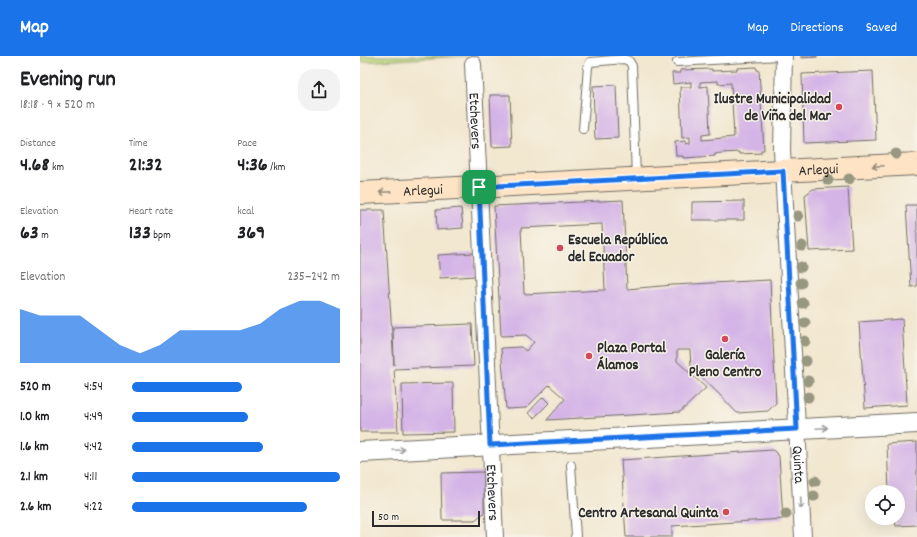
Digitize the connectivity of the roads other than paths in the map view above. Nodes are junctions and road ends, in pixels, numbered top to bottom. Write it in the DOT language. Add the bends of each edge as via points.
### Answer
graph roads {
  1 [pos="780,56"];
  2 [pos="784,56"];
  3 [pos="677,62"];
  4 [pos="473,64"];
  5 [pos="583,130"];
  6 [pos="917,164"];
  7 [pos="783,171"];
  8 [pos="636,179"];
  9 [pos="479,187"];
  10 [pos="360,193"];
  11 [pos="917,423"];
  12 [pos="797,429"];
  13 [pos="490,445"];
  14 [pos="360,452"];
  15 [pos="571,465"];
  16 [pos="495,537"];
  17 [pos="575,537"];
  18 [pos="803,537"];
  1 -- 3 [label="lane"];
  2 -- 7 [label="street, Quinta"];
  4 -- 9 [label="street, Etchevers"];
  5 -- 8 [label="lane" via="590,62 624,59 629,61 632,66"];
  6 -- 7 [label="main road, Arlegui, one-way"];
  7 -- 8 [label="main road, Arlegui"];
  7 -- 12 [label="street, Quinta"];
  8 -- 9 [label="main road, Arlegui"];
  9 -- 10 [label="main road, Arlegui, one-way"];
  9 -- 13 [label="street, Etchevers"];
  12 -- 11 [label="street, one-way"];
  12 -- 13 [label="street"];
  12 -- 18 [label="street, Quinta, one-way"];
  14 -- 13 [label="street, one-way"];
  13 -- 16 [label="street, Etchevers"];
  15 -- 17 [label="lane"];
}
